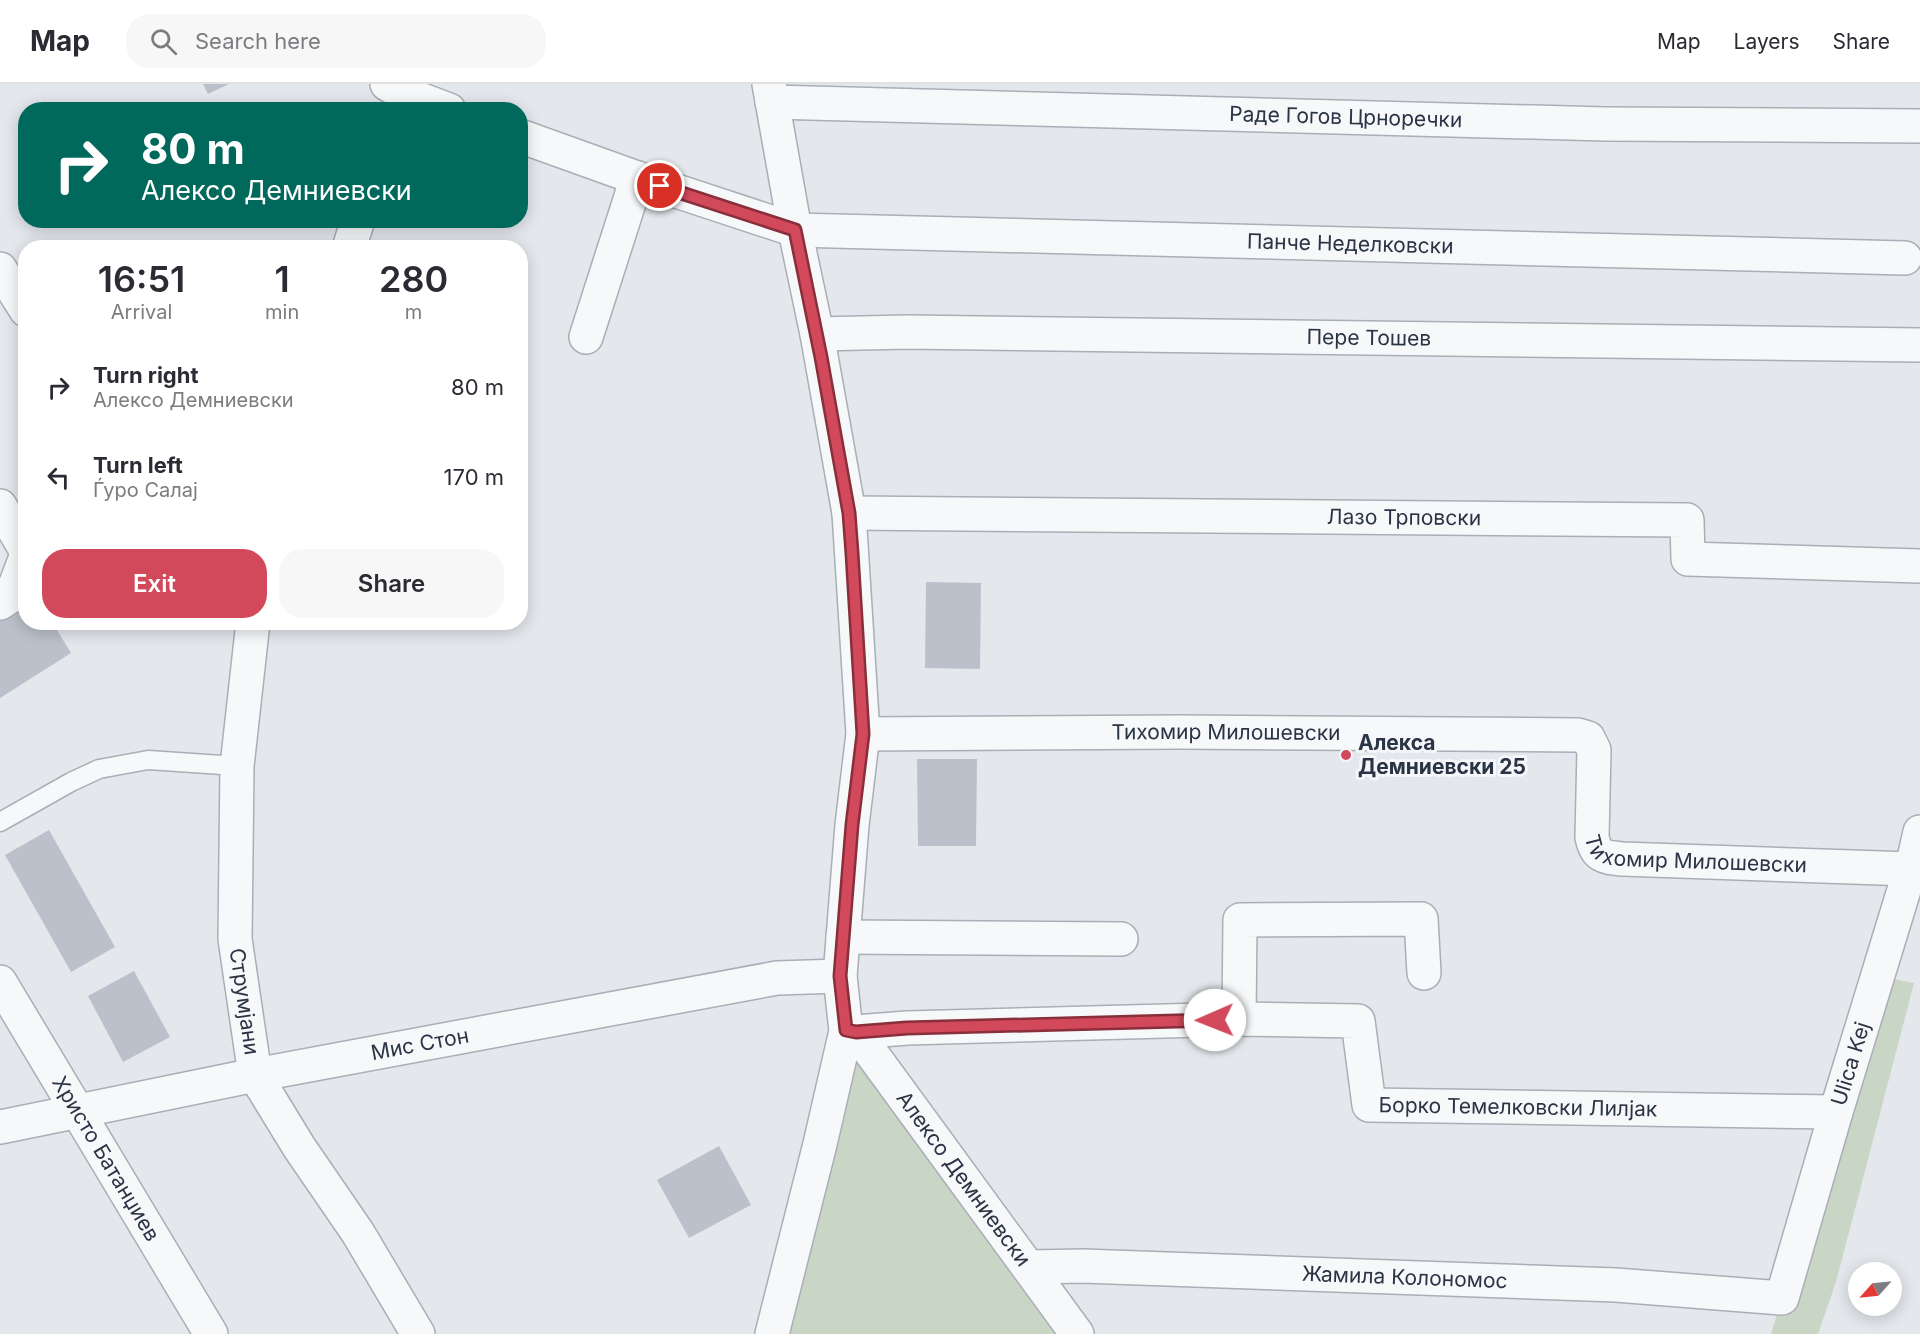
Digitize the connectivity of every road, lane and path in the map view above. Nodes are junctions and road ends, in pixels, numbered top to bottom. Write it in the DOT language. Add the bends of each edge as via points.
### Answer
graph roads {
  1 [pos="771,93"];
  2 [pos="394,95"];
  3 [pos="420,102"];
  4 [pos="1920,126"];
  5 [pos="528,139"];
  6 [pos="637,178"];
  7 [pos="795,230"];
  8 [pos="1905,258"];
  9 [pos="0,269"];
  10 [pos="18,297"];
  11 [pos="817,334"];
  12 [pos="586,337"];
  13 [pos="1920,345"];
  14 [pos="0,506"];
  15 [pos="849,513"];
  16 [pos="18,536"];
  17 [pos="1920,566"];
  18 [pos="18,578"];
  19 [pos="0,603"];
  20 [pos="252,630"];
  21 [pos="863,734"];
  22 [pos="237,766"];
  23 [pos="0,822"];
  24 [pos="1920,832"];
  25 [pos="1911,869"];
  26 [pos="843,937"];
  27 [pos="1121,939"];
  28 [pos="1425,974"];
  29 [pos="840,976"];
  30 [pos="0,982"];
  31 [pos="1239,1019"];
  32 [pos="851,1031"];
  33 [pos="255,1075"];
  34 [pos="76,1111"];
  35 [pos="1836,1112"];
  36 [pos="0,1127"];
  37 [pos="1029,1267"];
  38 [pos="1782,1298"];
  39 [pos="211,1334"];
  40 [pos="418,1334"];
  41 [pos="772,1334"];
  42 [pos="1077,1334"];
  1 -- 4 [label="street, Раде Гогов Црноречки" via="1605,124"];
  1 -- 7 [label="street"];
  2 -- 3 [label="street"];
  5 -- 6 [label="street, Панче Неделковски"];
  6 -- 7 [label="street, Панче Неделковски"];
  6 -- 12 [label="street"];
  7 -- 8 [label="street, Панче Неделковски"];
  7 -- 11 [label="street"];
  9 -- 10 [label="street"];
  11 -- 13 [label="street, Пере Тошев"];
  11 -- 15 [label="street"];
  14 -- 16 [label="street"];
  15 -- 17 [label="street, Лазо Трповски" via="1687,520 1688,559"];
  15 -- 21 [label="street"];
  18 -- 19 [label="street" via="11,597"];
  20 -- 22 [label="street, Струмјани"];
  21 -- 25 [label="street, Тихомир Милошевски" via="1578,735 1588,738 1594,750 1592,837 1595,850 1606,857"];
  21 -- 26 [label="street"];
  22 -- 23 [label="lane" via="148,760 99,769"];
  22 -- 33 [label="street, Струмјани" via="235,939"];
  24 -- 25 [label="street, Ulica Kej"];
  25 -- 35 [label="street, Ulica Kej"];
  26 -- 27 [label="street"];
  26 -- 29 [label="street"];
  28 -- 31 [label="street" via="1421,919 1240,920"];
  29 -- 32 [label="street"];
  29 -- 33 [label="street, Мис Стон" via="777,978"];
  30 -- 34 [label="street, Христо Батанџиев"];
  31 -- 32 [label="street, Борко Темелковски Лилјак"];
  31 -- 35 [label="street, Борко Темелковски Лилјак" via="1358,1021 1369,1105"];
  32 -- 37 [label="street, Алексо Демниевски"];
  32 -- 41 [label="street"];
  33 -- 34 [label="street, Мис Стон"];
  33 -- 40 [label="street, Струмјани" via="358,1233"];
  34 -- 36 [label="street, Мис Стон"];
  34 -- 39 [label="street, Христо Батанџиев"];
  35 -- 38 [label="street, Ulica Kej"];
  37 -- 38 [label="street, Жамила Колономос" via="1616,1285"];
  37 -- 42 [label="street, Алексо Демниевски"];
}
